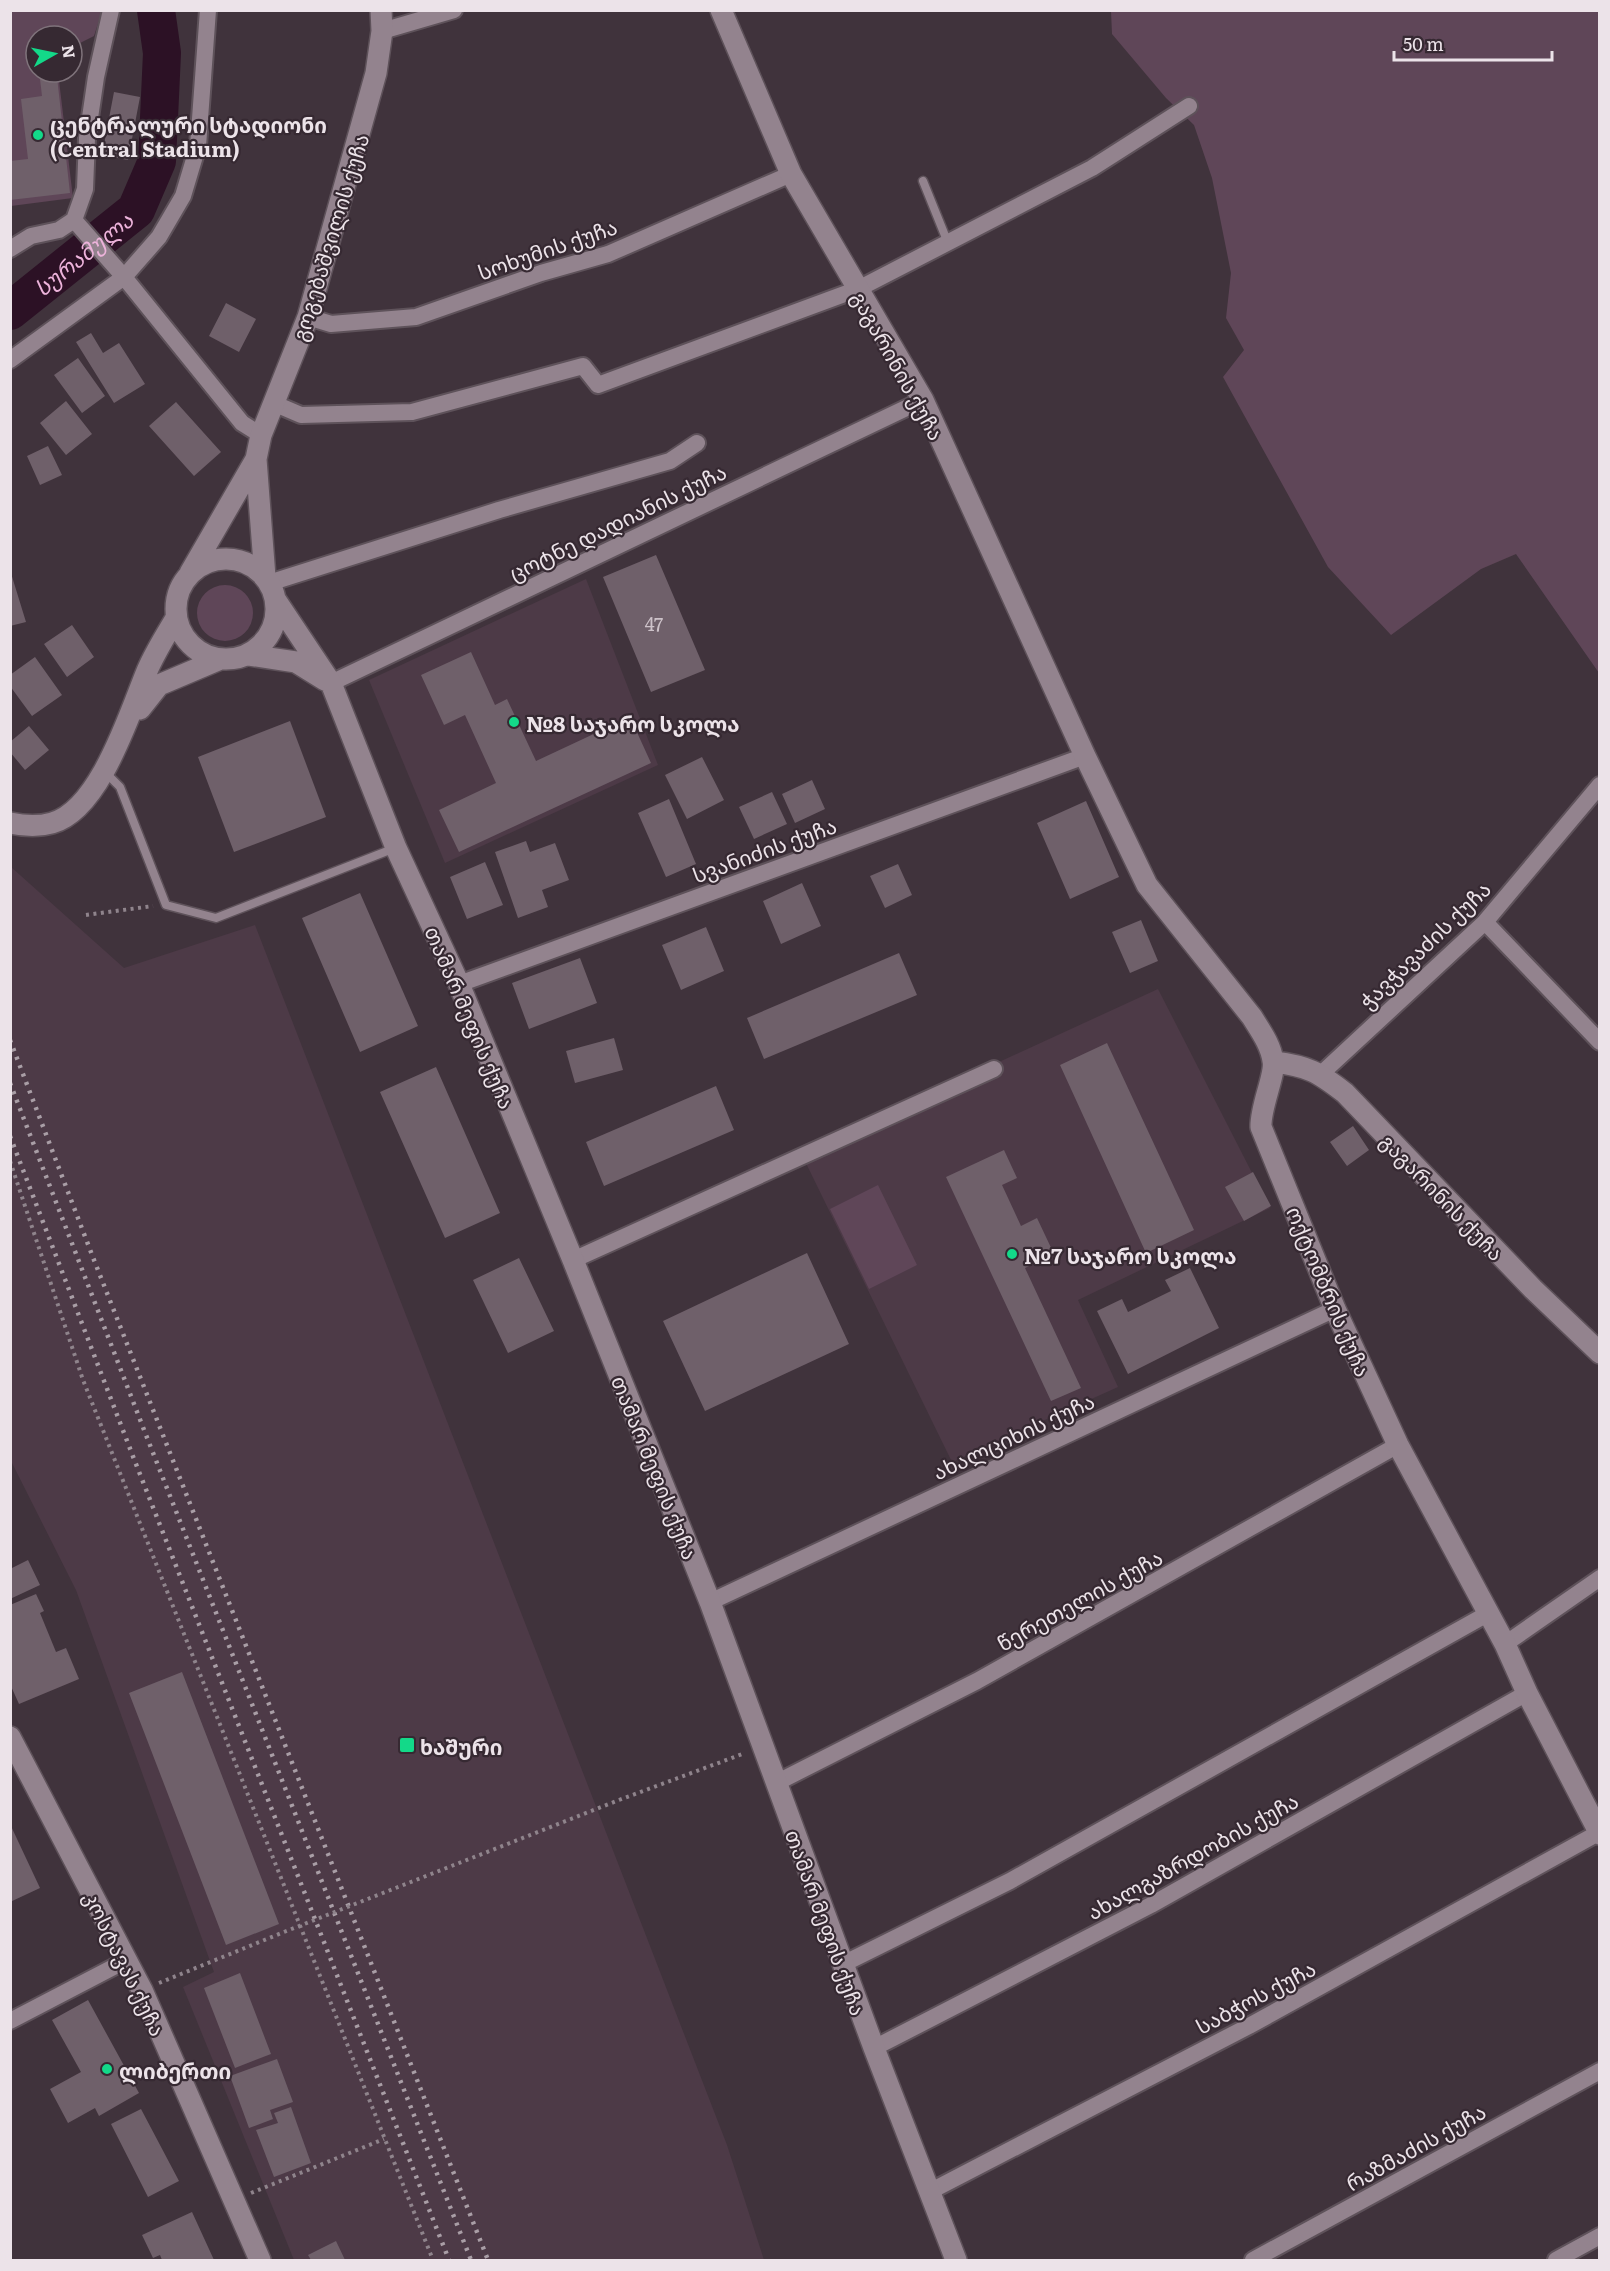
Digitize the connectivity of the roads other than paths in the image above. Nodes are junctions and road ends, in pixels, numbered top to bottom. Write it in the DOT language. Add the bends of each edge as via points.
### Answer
graph roads {
  1 [pos="111,10"];
  2 [pos="208,10"];
  3 [pos="454,10"];
  4 [pos="722,10"];
  5 [pos="381,21"];
  6 [pos="1189,106"];
  7 [pos="791,174"];
  8 [pos="923,181"];
  9 [pos="77,225"];
  10 [pos="948,243"];
  11 [pos="10,249"];
  12 [pos="122,275"];
  13 [pos="858,289"];
  14 [pos="308,317"];
  15 [pos="10,360"];
  16 [pos="923,400"];
  17 [pos="273,403"];
  18 [pos="261,435"];
  19 [pos="697,443"];
  20 [pos="256,459"];
  21 [pos="189,574"];
  22 [pos="270,586"];
  23 [pos="176,618"];
  24 [pos="249,655"];
  25 [pos="218,660"];
  26 [pos="331,683"];
  27 [pos="124,732"];
  28 [pos="1085,756"];
  29 [pos="104,771"];
  30 [pos="1599,785"];
  31 [pos="10,823"];
  32 [pos="396,848"];
  33 [pos="1485,922"];
  34 [pos="459,984"];
  35 [pos="1599,1042"];
  36 [pos="1274,1062"];
  37 [pos="994,1069"];
  38 [pos="1321,1074"];
  39 [pos="573,1260"];
  40 [pos="1335,1309"];
  41 [pos="1599,1353"];
  42 [pos="1398,1445"];
  43 [pos="1599,1578"];
  44 [pos="710,1602"];
  45 [pos="1489,1613"];
  46 [pos="1505,1644"];
  47 [pos="1527,1693"];
  48 [pos="10,1737"];
  49 [pos="776,1783"];
  50 [pos="1599,1833"];
  51 [pos="127,1960"];
  52 [pos="843,1964"];
  53 [pos="10,2021"];
  54 [pos="874,2048"];
  55 [pos="1599,2071"];
  56 [pos="929,2192"];
  57 [pos="1599,2236"];
  58 [pos="260,2260"];
  59 [pos="956,2260"];
  60 [pos="1253,2260"];
  61 [pos="1556,2260"];
  1 -- 9 [label="street" via="96,77 85,189"];
  2 -- 12 [label="street" via="198,147 183,196 159,237"];
  3 -- 5 [label="street"];
  4 -- 7 [label="street, გაგარინის ქუჩა"];
  5 -- 14 [label="street, გოგებაშვილის ქუჩა" via="376,73"];
  6 -- 10 [label="street" via="1092,168"];
  7 -- 13 [label="street, გაგარინის ქუჩა"];
  7 -- 14 [label="street, სოხუმის ქუჩა" via="608,254 416,317 331,324"];
  8 -- 10 [label="lane"];
  9 -- 11 [label="street" via="31,236"];
  9 -- 12 [label="street"];
  10 -- 13 [label="street"];
  12 -- 15 [label="street"];
  12 -- 18 [label="street" via="242,423"];
  13 -- 16 [label="street, გაგარინის ქუჩა"];
  13 -- 17 [label="street" via="598,385 583,366 412,412 301,415"];
  14 -- 17 [label="street, გოგებაშვილის ქუჩა"];
  16 -- 26 [label="street, ცოტნე დადიანის ქუჩა"];
  16 -- 28 [label="street, გაგარინის ქუჩა"];
  17 -- 18 [label="street, გოგებაშვილის ქუჩა"];
  18 -- 20 [label="street, გოგებაშვილის ქუჩა"];
  19 -- 22 [label="street" via="670,461 499,510"];
  20 -- 21 [label="street, გოგებაშვილის ქუჩა"];
  20 -- 22 [label="street, გოგებაშვილის ქუჩა"];
  21 -- 22 [label="street" via="219,559 236,560 252,566"];
  21 -- 23 [label="street" via="176,602"];
  22 -- 24 [label="street" via="276,616 271,633"];
  22 -- 26 [label="street, თამარ მეფის ქუჩა"];
  23 -- 25 [label="street" via="190,645"];
  23 -- 27 [label="street" via="148,667"];
  24 -- 25 [label="street"];
  24 -- 26 [label="street" via="296,662"];
  25 -- 27 [label="street" via="159,685"];
  26 -- 32 [label="street, თამარ მეფის ქუჩა"];
  27 -- 29 [label="street"];
  28 -- 34 [label="street, სვანიძის ქუჩა"];
  28 -- 36 [label="street" via="1147,885 1252,1017"];
  29 -- 31 [label="street" via="81,802 53,823"];
  29 -- 32 [label="lane" via="120,787 165,905 216,918"];
  30 -- 33 [label="street, ჭავჭავაძის ქუჩა"];
  32 -- 34 [label="street, თამარ მეფის ქუჩა"];
  33 -- 35 [label="street"];
  33 -- 38 [label="street, ჭავჭავაძის ქუჩა"];
  34 -- 39 [label="street, თამარ მეფის ქუჩა"];
  36 -- 38 [label="street, გაგარინის ქუჩა"];
  36 -- 40 [label="street, ოქტომბრის ქუჩა" via="1260,1115 1261,1126"];
  37 -- 39 [label="street"];
  38 -- 41 [label="street, გაგარინის ქუჩა" via="1345,1093 1533,1290"];
  39 -- 44 [label="street, თამარ მეფის ქუჩა"];
  40 -- 42 [label="street, ოქტომბრის ქუჩა"];
  40 -- 44 [label="street, ახალციხის ქუჩა"];
  42 -- 45 [label="street, ოქტომბრის ქუჩა"];
  42 -- 49 [label="street, წერეთელის ქუჩა" via="977,1681"];
  43 -- 46 [label="street"];
  44 -- 49 [label="street, თამარ მეფის ქუჩა"];
  45 -- 46 [label="street, ოქტომბრის ქუჩა"];
  45 -- 52 [label="street" via="1010,1881"];
  46 -- 47 [label="street, ოქტომბრის ქუჩა"];
  47 -- 50 [label="street, ოქტომბრის ქუჩა"];
  47 -- 54 [label="street, ახალგაზრდობის ქუჩა" via="1151,1905"];
  48 -- 51 [label="street, კოსტავას ქუჩა"];
  49 -- 52 [label="street, თამარ მეფის ქუჩა"];
  50 -- 56 [label="street, საბჭოს ქუჩა" via="1249,2026"];
  51 -- 53 [label="street"];
  51 -- 58 [label="street, კოსტავას ქუჩა"];
  52 -- 54 [label="street, თამარ მეფის ქუჩა"];
  54 -- 56 [label="street, თამარ მეფის ქუჩა"];
  55 -- 60 [label="street, რაზმაძის ქუჩა"];
  56 -- 59 [label="street, თამარ მეფის ქუჩა"];
  57 -- 61 [label="street"];
}
